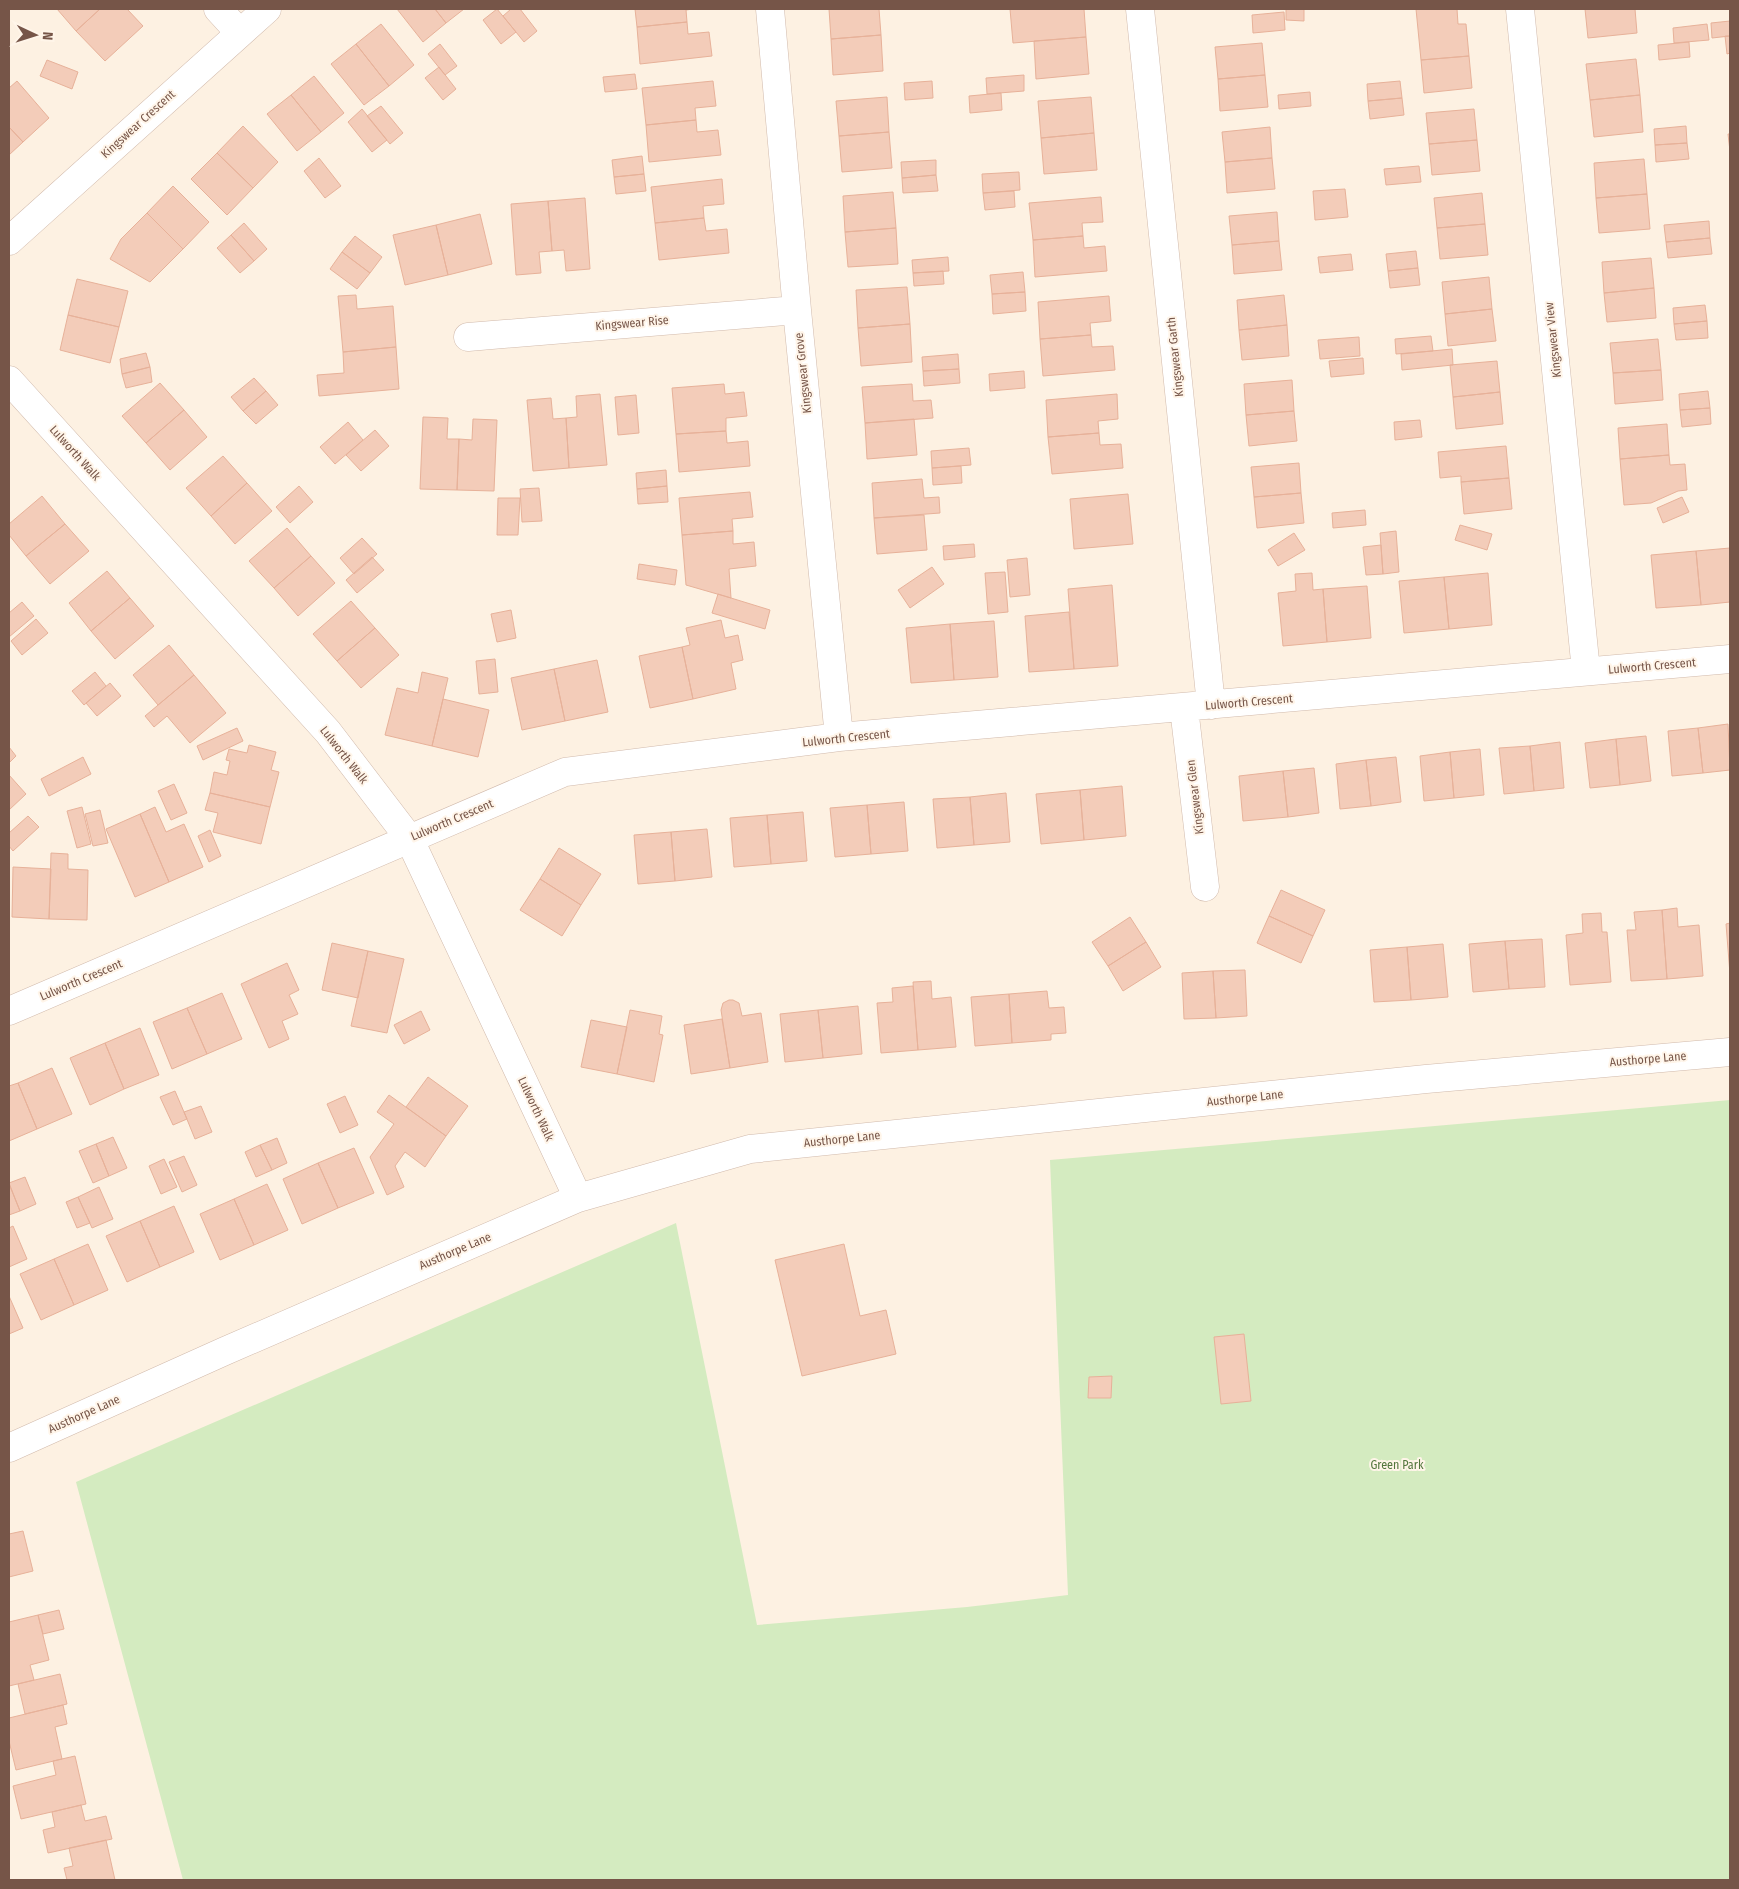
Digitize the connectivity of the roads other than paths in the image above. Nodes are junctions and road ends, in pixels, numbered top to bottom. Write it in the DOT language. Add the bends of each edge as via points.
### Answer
graph roads {
  1 [pos="218,9"];
  2 [pos="267,9"];
  3 [pos="770,9"];
  4 [pos="1140,9"];
  5 [pos="1520,9"];
  6 [pos="239,32"];
  7 [pos="9,241"];
  8 [pos="797,310"];
  9 [pos="468,337"];
  10 [pos="9,380"];
  11 [pos="1730,659"];
  12 [pos="1586,671"];
  13 [pos="1211,705"];
  14 [pos="1184,708"];
  15 [pos="839,737"];
  16 [pos="409,838"];
  17 [pos="1205,887"];
  18 [pos="9,1011"];
  19 [pos="1730,1052"];
  20 [pos="578,1198"];
  21 [pos="9,1448"];
  1 -- 6 [label="street"];
  2 -- 6 [label="street, Kingswear Crescent"];
  3 -- 8 [label="street, Kingswear Grove"];
  4 -- 13 [label="street, Kingswear Garth"];
  5 -- 12 [label="street, Kingswear View"];
  6 -- 7 [label="street, Kingswear Crescent"];
  8 -- 9 [label="street, Kingswear Rise"];
  8 -- 15 [label="street, Kingswear Grove"];
  10 -- 16 [label="street, Lulworth Walk" via="328,732"];
  11 -- 12 [label="street, Lulworth Crescent"];
  12 -- 13 [label="street, Lulworth Crescent"];
  13 -- 14 [label="street, Lulworth Crescent"];
  14 -- 15 [label="street, Lulworth Crescent"];
  14 -- 17 [label="street, Kingswear Glen"];
  15 -- 16 [label="street, Lulworth Crescent" via="565,772"];
  16 -- 18 [label="street, Lulworth Crescent"];
  16 -- 20 [label="street, Lulworth Walk"];
  19 -- 20 [label="street, Austhorpe Lane" via="750,1148"];
  20 -- 21 [label="street, Austhorpe Lane" via="225,1350"];
}
